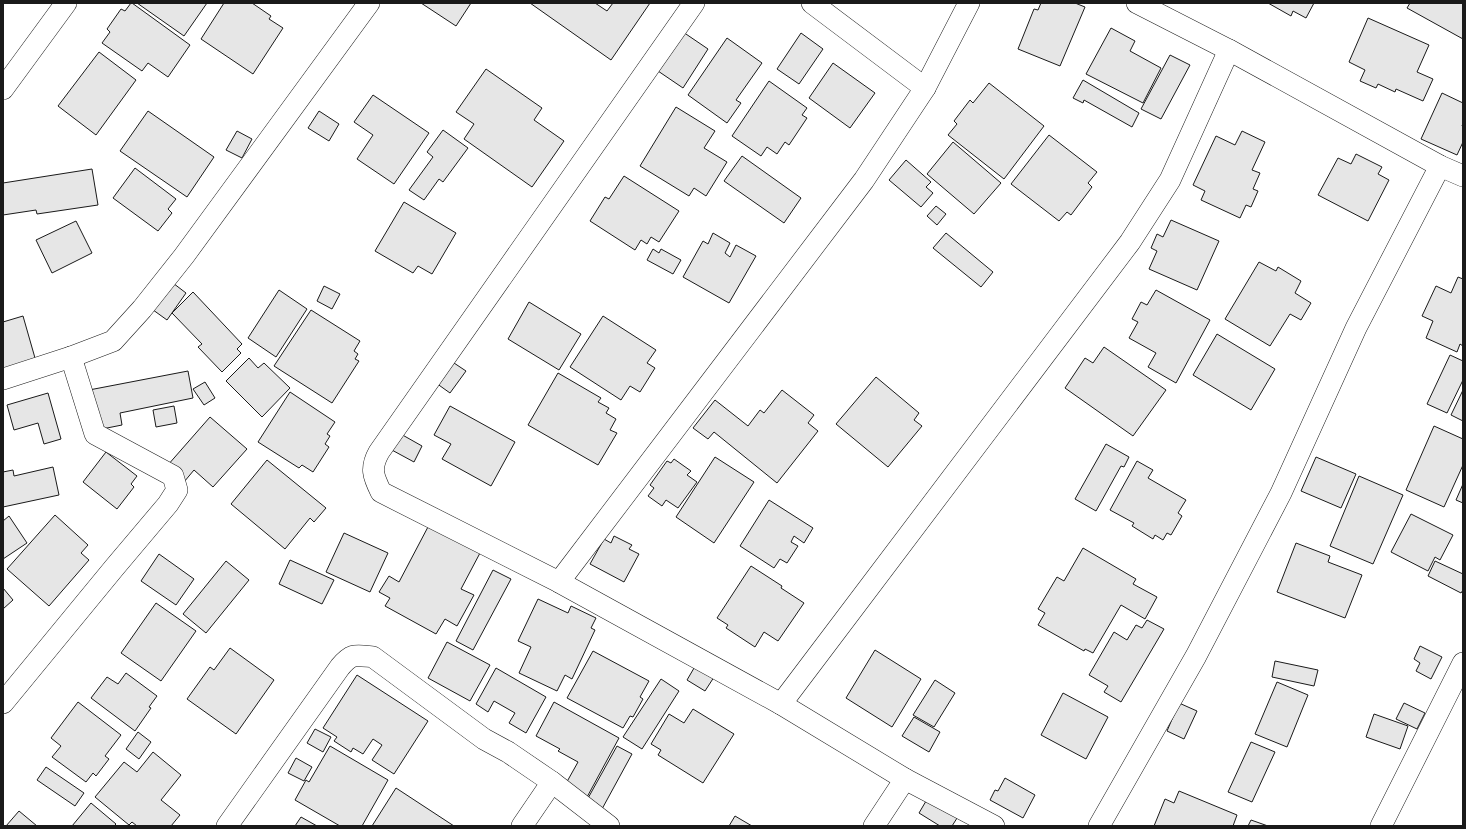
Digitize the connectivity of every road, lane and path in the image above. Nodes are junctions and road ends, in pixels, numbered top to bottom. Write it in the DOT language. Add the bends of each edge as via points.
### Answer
graph roads {
  1 [pos="66,3"];
  2 [pos="369,3"];
  3 [pos="694,3"];
  4 [pos="812,3"];
  5 [pos="968,3"];
  6 [pos="1137,3"];
  7 [pos="1229,50"];
  8 [pos="925,88"];
  9 [pos="3,89"];
  10 [pos="1440,166"];
  11 [pos="1463,176"];
  12 [pos="71,357"];
  13 [pos="3,379"];
  14 [pos="559,582"];
  15 [pos="1463,663"];
  16 [pos="3,703"];
  17 [pos="781,704"];
  18 [pos="905,779"];
  19 [pos="552,782"];
  20 [pos="227,826"];
  21 [pos="522,826"];
  22 [pos="609,826"];
  23 [pos="874,826"];
  24 [pos="994,826"];
  25 [pos="1099,826"];
  26 [pos="1382,826"];
  1 -- 9 [label="street"];
  2 -- 12 [label="street" via="184,256 142,309 114,341"];
  3 -- 14 [label="street" via="374,462 374,477 381,492"];
  4 -- 8 [label="street"];
  5 -- 8 [label="street"];
  6 -- 7 [label="street"];
  7 -- 10 [label="street"];
  7 -- 17 [label="street" via="1170,180 1130,242"];
  8 -- 14 [label="street" via="864,180"];
  10 -- 11 [label="street"];
  10 -- 25 [label="street" via="1356,328 1281,493 1196,656"];
  12 -- 13 [label="street"];
  12 -- 16 [label="street" via="94,434 173,476 176,490 168,504"];
  14 -- 17 [label="street"];
  15 -- 26 [label="street"];
  17 -- 18 [label="street"];
  18 -- 23 [label="street"];
  18 -- 24 [label="street"];
  19 -- 20 [label="street" via="484,739 373,657 356,655 348,658 340,668"];
  19 -- 21 [label="street"];
  19 -- 22 [label="street"];
}
